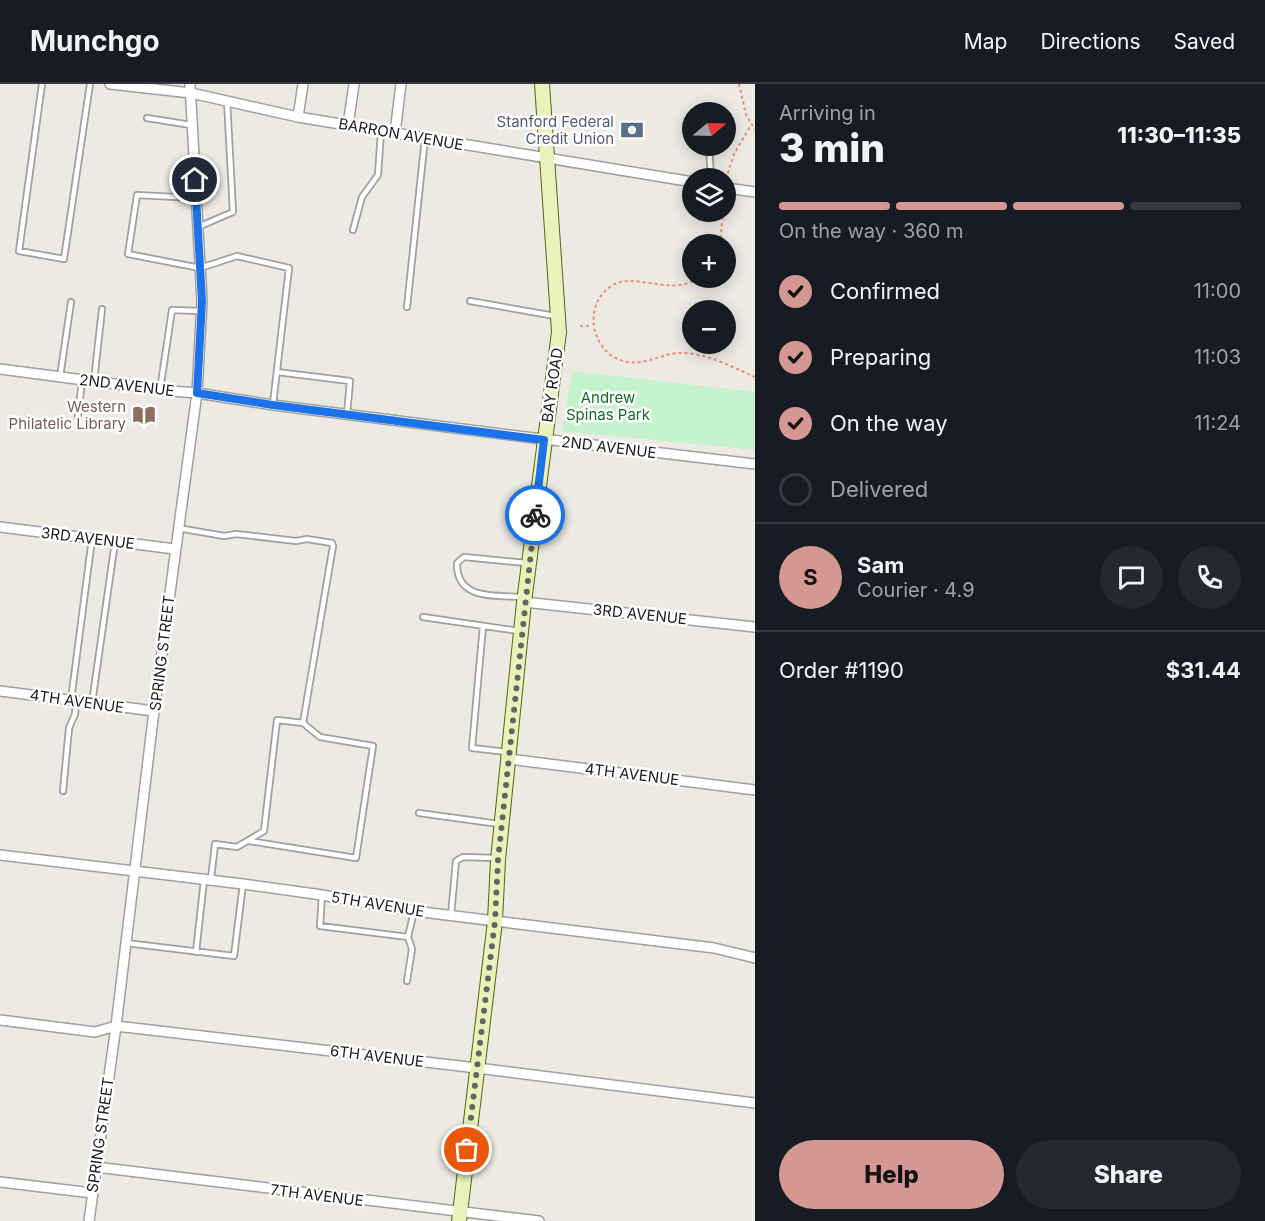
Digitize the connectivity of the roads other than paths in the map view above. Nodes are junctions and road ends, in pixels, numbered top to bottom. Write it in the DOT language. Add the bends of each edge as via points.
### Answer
graph roads {
  1 [pos="42,84"];
  2 [pos="90,84"];
  3 [pos="111,84"];
  4 [pos="303,84"];
  5 [pos="354,84"];
  6 [pos="401,84"];
  7 [pos="542,84"];
  8 [pos="191,89"];
  9 [pos="227,100"];
  10 [pos="298,117"];
  11 [pos="147,118"];
  12 [pos="348,125"];
  13 [pos="193,126"];
  14 [pos="381,131"];
  15 [pos="395,134"];
  16 [pos="425,138"];
  17 [pos="546,159"];
  18 [pos="682,180"];
  19 [pos="736,189"];
  20 [pos="755,192"];
  21 [pos="195,198"];
  22 [pos="197,228"];
  23 [pos="353,230"];
  24 [pos="200,268"];
  25 [pos="470,301"];
  26 [pos="71,302"];
  27 [pos="407,307"];
  28 [pos="102,309"];
  29 [pos="201,311"];
  30 [pos="558,316"];
  31 [pos="0,369"];
  32 [pos="277,372"];
  33 [pos="60,377"];
  34 [pos="82,380"];
  35 [pos="94,381"];
  36 [pos="160,390"];
  37 [pos="197,393"];
  38 [pos="273,405"];
  39 [pos="347,414"];
  40 [pos="78,416"];
  41 [pos="544,440"];
  42 [pos="755,464"];
  43 [pos="0,527"];
  44 [pos="178,528"];
  45 [pos="92,539"];
  46 [pos="115,542"];
  47 [pos="175,549"];
  48 [pos="529,563"];
  49 [pos="525,599"];
  50 [pos="423,617"];
  51 [pos="483,626"];
  52 [pos="755,627"];
  53 [pos="521,632"];
  54 [pos="0,691"];
  55 [pos="73,700"];
  56 [pos="92,703"];
  57 [pos="154,711"];
  58 [pos="303,723"];
  59 [pos="509,756"];
  60 [pos="755,790"];
  61 [pos="63,791"];
  62 [pos="419,813"];
  63 [pos="502,824"];
  64 [pos="248,840"];
  65 [pos="0,855"];
  66 [pos="498,858"];
  67 [pos="135,871"];
  68 [pos="208,880"];
  69 [pos="243,884"];
  70 [pos="322,895"];
  71 [pos="414,911"];
  72 [pos="451,915"];
  73 [pos="495,921"];
  74 [pos="408,937"];
  75 [pos="126,943"];
  76 [pos="196,952"];
  77 [pos="755,958"];
  78 [pos="407,981"];
  79 [pos="0,1020"];
  80 [pos="116,1026"];
  81 [pos="477,1068"];
  82 [pos="755,1103"];
  83 [pos="96,1167"];
  84 [pos="0,1182"];
  85 [pos="92,1193"];
  86 [pos="459,1217"];
  87 [pos="89,1221"];
  88 [pos="539,1221"];
  1 -- 2 [label="lane" via="19,251 64,259"];
  3 -- 8 [label="street, BARRON AVENUE"];
  4 -- 10 [label="street"];
  5 -- 12 [label="street"];
  6 -- 15 [label="street"];
  7 -- 17 [label="street, BAY ROAD"];
  8 -- 9 [label="street, BARRON AVENUE"];
  8 -- 13 [label="street, SPRING STREET"];
  9 -- 10 [label="street, BARRON AVENUE"];
  9 -- 22 [label="lane" via="233,212"];
  10 -- 12 [label="street, BARRON AVENUE"];
  11 -- 13 [label="lane"];
  12 -- 14 [label="street, BARRON AVENUE"];
  13 -- 21 [label="street, SPRING STREET"];
  14 -- 15 [label="street, BARRON AVENUE"];
  14 -- 23 [label="lane" via="378,175 362,196"];
  15 -- 16 [label="street, BARRON AVENUE"];
  16 -- 17 [label="street, BARRON AVENUE"];
  16 -- 27 [label="lane"];
  17 -- 18 [label="street, BARRON AVENUE"];
  17 -- 30 [label="street, BAY ROAD"];
  19 -- 20 [label="street"];
  21 -- 22 [label="street, SPRING STREET"];
  21 -- 24 [label="lane" via="137,195 128,254"];
  22 -- 24 [label="street, SPRING STREET"];
  24 -- 29 [label="street, SPRING STREET"];
  24 -- 32 [label="lane" via="237,256 289,268"];
  25 -- 30 [label="lane"];
  26 -- 33 [label="lane"];
  28 -- 35 [label="lane"];
  29 -- 36 [label="lane" via="172,310"];
  29 -- 37 [label="street, SPRING STREET"];
  30 -- 41 [label="street, BAY ROAD"];
  31 -- 33 [label="street, 2ND AVENUE"];
  32 -- 38 [label="lane"];
  32 -- 39 [label="lane" via="350,381"];
  33 -- 34 [label="street, 2ND AVENUE"];
  34 -- 35 [label="street, 2ND AVENUE"];
  34 -- 40 [label="lane"];
  35 -- 36 [label="street, 2ND AVENUE"];
  36 -- 37 [label="street, 2ND AVENUE"];
  37 -- 38 [label="street, 2ND AVENUE"];
  37 -- 44 [label="street, SPRING STREET"];
  38 -- 39 [label="street, 2ND AVENUE"];
  39 -- 41 [label="street, 2ND AVENUE"];
  41 -- 42 [label="street, 2ND AVENUE"];
  41 -- 48 [label="street, BAY ROAD"];
  43 -- 45 [label="street, 3RD AVENUE"];
  44 -- 47 [label="street, SPRING STREET"];
  44 -- 58 [label="lane" via="224,536 332,543"];
  45 -- 46 [label="street, 3RD AVENUE"];
  45 -- 55 [label="lane"];
  46 -- 47 [label="street, 3RD AVENUE"];
  46 -- 56 [label="lane"];
  47 -- 57 [label="street, SPRING STREET"];
  48 -- 49 [label="street, BAY ROAD"];
  48 -- 49 [label="lane" via="464,557 457,563 461,584 468,590"];
  49 -- 52 [label="street, 3RD AVENUE"];
  49 -- 53 [label="street, BAY ROAD"];
  50 -- 51 [label="lane"];
  51 -- 53 [label="lane"];
  51 -- 59 [label="lane" via="472,748"];
  53 -- 59 [label="street, BAY ROAD"];
  54 -- 55 [label="street, 4TH AVENUE"];
  55 -- 56 [label="street, 4TH AVENUE"];
  55 -- 61 [label="lane" via="75,714 69,728"];
  56 -- 57 [label="street, 4TH AVENUE"];
  57 -- 67 [label="street, SPRING STREET"];
  58 -- 64 [label="lane" via="277,720 264,831"];
  58 -- 64 [label="lane" via="320,737 373,746 356,858"];
  59 -- 60 [label="street, 4TH AVENUE"];
  59 -- 63 [label="street, BAY ROAD"];
  62 -- 63 [label="lane"];
  63 -- 66 [label="street, BAY ROAD"];
  64 -- 68 [label="lane" via="237,847 215,844"];
  65 -- 67 [label="street, 5TH AVENUE"];
  66 -- 72 [label="lane" via="463,857 456,861"];
  66 -- 73 [label="street, BAY ROAD"];
  67 -- 68 [label="street, 5TH AVENUE"];
  67 -- 75 [label="street, SPRING STREET"];
  68 -- 69 [label="street, 5TH AVENUE"];
  68 -- 76 [label="lane"];
  69 -- 70 [label="street, 5TH AVENUE"];
  69 -- 76 [label="lane" via="234,956"];
  70 -- 71 [label="street, 5TH AVENUE"];
  70 -- 74 [label="lane" via="320,926"];
  71 -- 72 [label="street, 5TH AVENUE"];
  71 -- 74 [label="lane"];
  72 -- 73 [label="street, 5TH AVENUE"];
  73 -- 77 [label="street, 5TH AVENUE" via="714,948"];
  73 -- 81 [label="street, BAY ROAD"];
  74 -- 78 [label="lane" via="412,949"];
  75 -- 76 [label="lane"];
  75 -- 80 [label="street, SPRING STREET"];
  79 -- 80 [label="street, 6TH AVENUE" via="95,1032"];
  80 -- 81 [label="street, 6TH AVENUE"];
  80 -- 83 [label="street, SPRING STREET"];
  81 -- 82 [label="street, 6TH AVENUE"];
  81 -- 86 [label="street, BAY ROAD"];
  83 -- 85 [label="street, SPRING STREET"];
  83 -- 86 [label="street, 7TH AVENUE"];
  84 -- 85 [label="street"];
  85 -- 87 [label="street, SPRING STREET"];
  86 -- 88 [label="street, 7TH AVENUE"];
}
